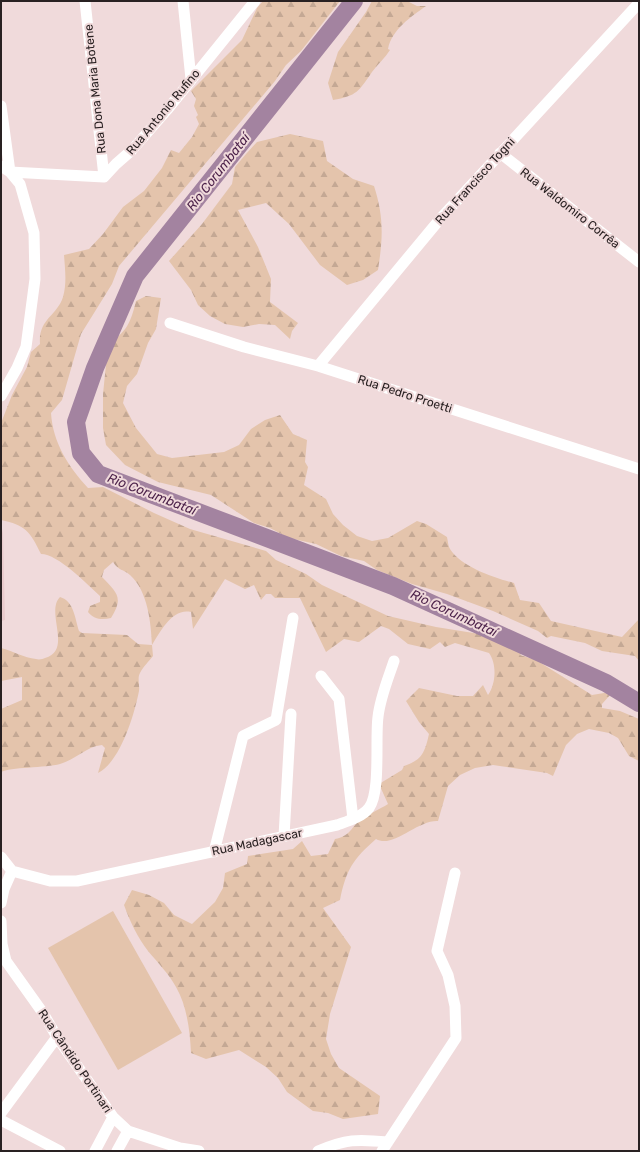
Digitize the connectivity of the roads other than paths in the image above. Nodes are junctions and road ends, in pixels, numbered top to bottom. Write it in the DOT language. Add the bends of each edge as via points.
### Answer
graph roads {
  1 [pos="85,1"];
  2 [pos="182,1"];
  3 [pos="255,1"];
  4 [pos="639,3"];
  5 [pos="191,79"];
  6 [pos="1,106"];
  7 [pos="500,153"];
  8 [pos="5,169"];
  9 [pos="104,177"];
  10 [pos="639,262"];
  11 [pos="170,323"];
  12 [pos="318,366"];
  13 [pos="1,396"];
  14 [pos="639,469"];
  15 [pos="292,618"];
  16 [pos="394,661"];
  17 [pos="321,676"];
  18 [pos="291,714"];
  19 [pos="353,819"];
  20 [pos="284,836"];
  21 [pos="214,852"];
  22 [pos="1,856"];
  23 [pos="12,871"];
  24 [pos="455,873"];
  25 [pos="1,903"];
  26 [pos="1,921"];
  27 [pos="4,965"];
  28 [pos="57,1037"];
  29 [pos="1,1113"];
  30 [pos="112,1117"];
  31 [pos="1,1120"];
  32 [pos="128,1131"];
  33 [pos="385,1146"];
  34 [pos="60,1151"];
  35 [pos="95,1151"];
  36 [pos="117,1151"];
  37 [pos="199,1151"];
  38 [pos="318,1151"];
  1 -- 9 [label="street, Rua Dona Maria Botene"];
  2 -- 5 [label="street"];
  3 -- 5 [label="street, Rua Antonio Rufino"];
  4 -- 7 [label="street, Rua Francisco Togni"];
  5 -- 9 [label="street, Rua Antonio Rufino" via="132,150"];
  6 -- 8 [label="street"];
  7 -- 10 [label="street, Rua Waldomiro Corrêa"];
  7 -- 12 [label="street, Rua Francisco Togni" via="440,219"];
  8 -- 9 [label="street"];
  8 -- 13 [label="street" via="20,184 34,233 35,279 26,347"];
  11 -- 12 [label="street, Rua Pedro Proetti" via="244,347"];
  12 -- 14 [label="street, Rua Pedro Proetti"];
  15 -- 21 [label="street" via="276,720 243,736"];
  16 -- 19 [label="street, Rua Madagascar" via="378,716 376,784 372,802 363,814"];
  17 -- 19 [label="street" via="339,698"];
  18 -- 20 [label="street"];
  19 -- 20 [label="street, Rua Madagascar"];
  20 -- 21 [label="street, Rua Madagascar"];
  21 -- 23 [label="street, Rua Madagascar" via="77,882 50,881"];
  22 -- 23 [label="street"];
  23 -- 25 [label="street"];
  24 -- 33 [label="street" via="438,951 448,976 455,1006 456,1038"];
  26 -- 27 [label="street, Rua Cândido Portinari"];
  27 -- 28 [label="street, Rua Cândido Portinari" via="43,1013"];
  28 -- 29 [label="street"];
  28 -- 30 [label="street, Rua Cândido Portinari"];
  30 -- 32 [label="street, Rua Cândido Portinari"];
  30 -- 35 [label="street"];
  31 -- 34 [label="street"];
  32 -- 36 [label="street"];
  32 -- 37 [label="street, Rua Cândido Portinari" via="180,1148"];
  33 -- 38 [label="street" via="357,1139 339,1142"];
}
